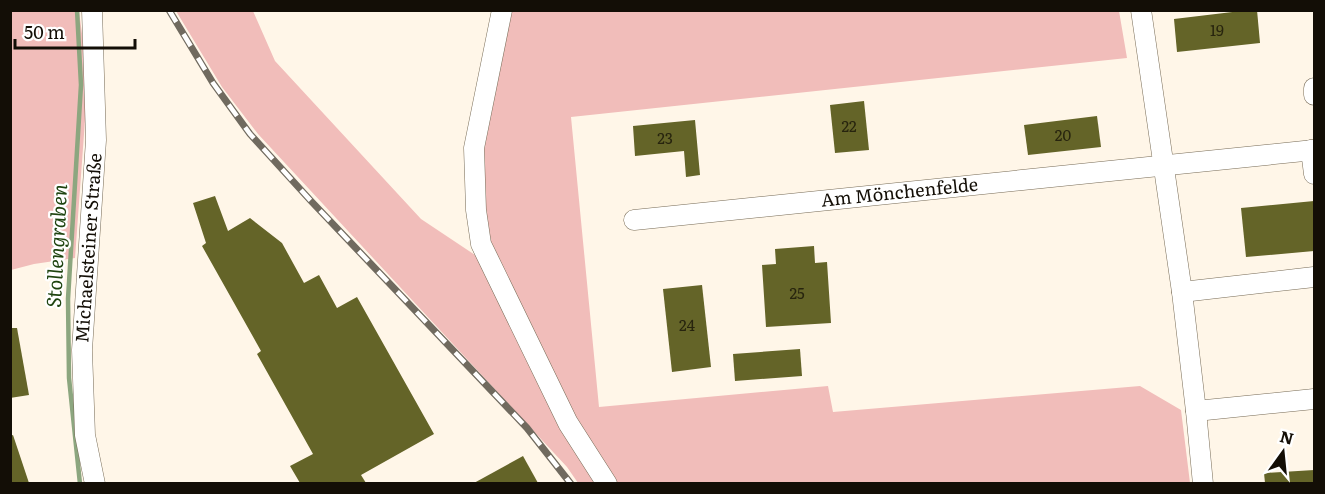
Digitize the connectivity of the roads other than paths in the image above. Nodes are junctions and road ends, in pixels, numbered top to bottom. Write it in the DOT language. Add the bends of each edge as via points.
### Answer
graph roads {
  1 [pos="92,10"];
  2 [pos="502,10"];
  3 [pos="1141,10"];
  4 [pos="1314,88"];
  5 [pos="1314,95"];
  6 [pos="1313,150"];
  7 [pos="1164,167"];
  8 [pos="1314,174"];
  9 [pos="634,220"];
  10 [pos="1314,278"];
  11 [pos="1182,292"];
  12 [pos="1314,399"];
  13 [pos="1196,411"];
  14 [pos="95,483"];
  15 [pos="607,483"];
  16 [pos="1203,483"];
  1 -- 14 [label="street, Michaelsteiner Straße" via="96,140 82,350 85,435"];
  2 -- 15 [label="street" via="474,148 481,244 568,423"];
  3 -- 7 [label="street"];
  4 -- 5 [label="street"];
  6 -- 7 [label="street, Am Mönchenfelde"];
  6 -- 8 [label="street"];
  7 -- 9 [label="street, Am Mönchenfelde"];
  7 -- 11 [label="street"];
  10 -- 11 [label="street"];
  11 -- 13 [label="street"];
  12 -- 13 [label="street"];
  13 -- 16 [label="street"];
}
